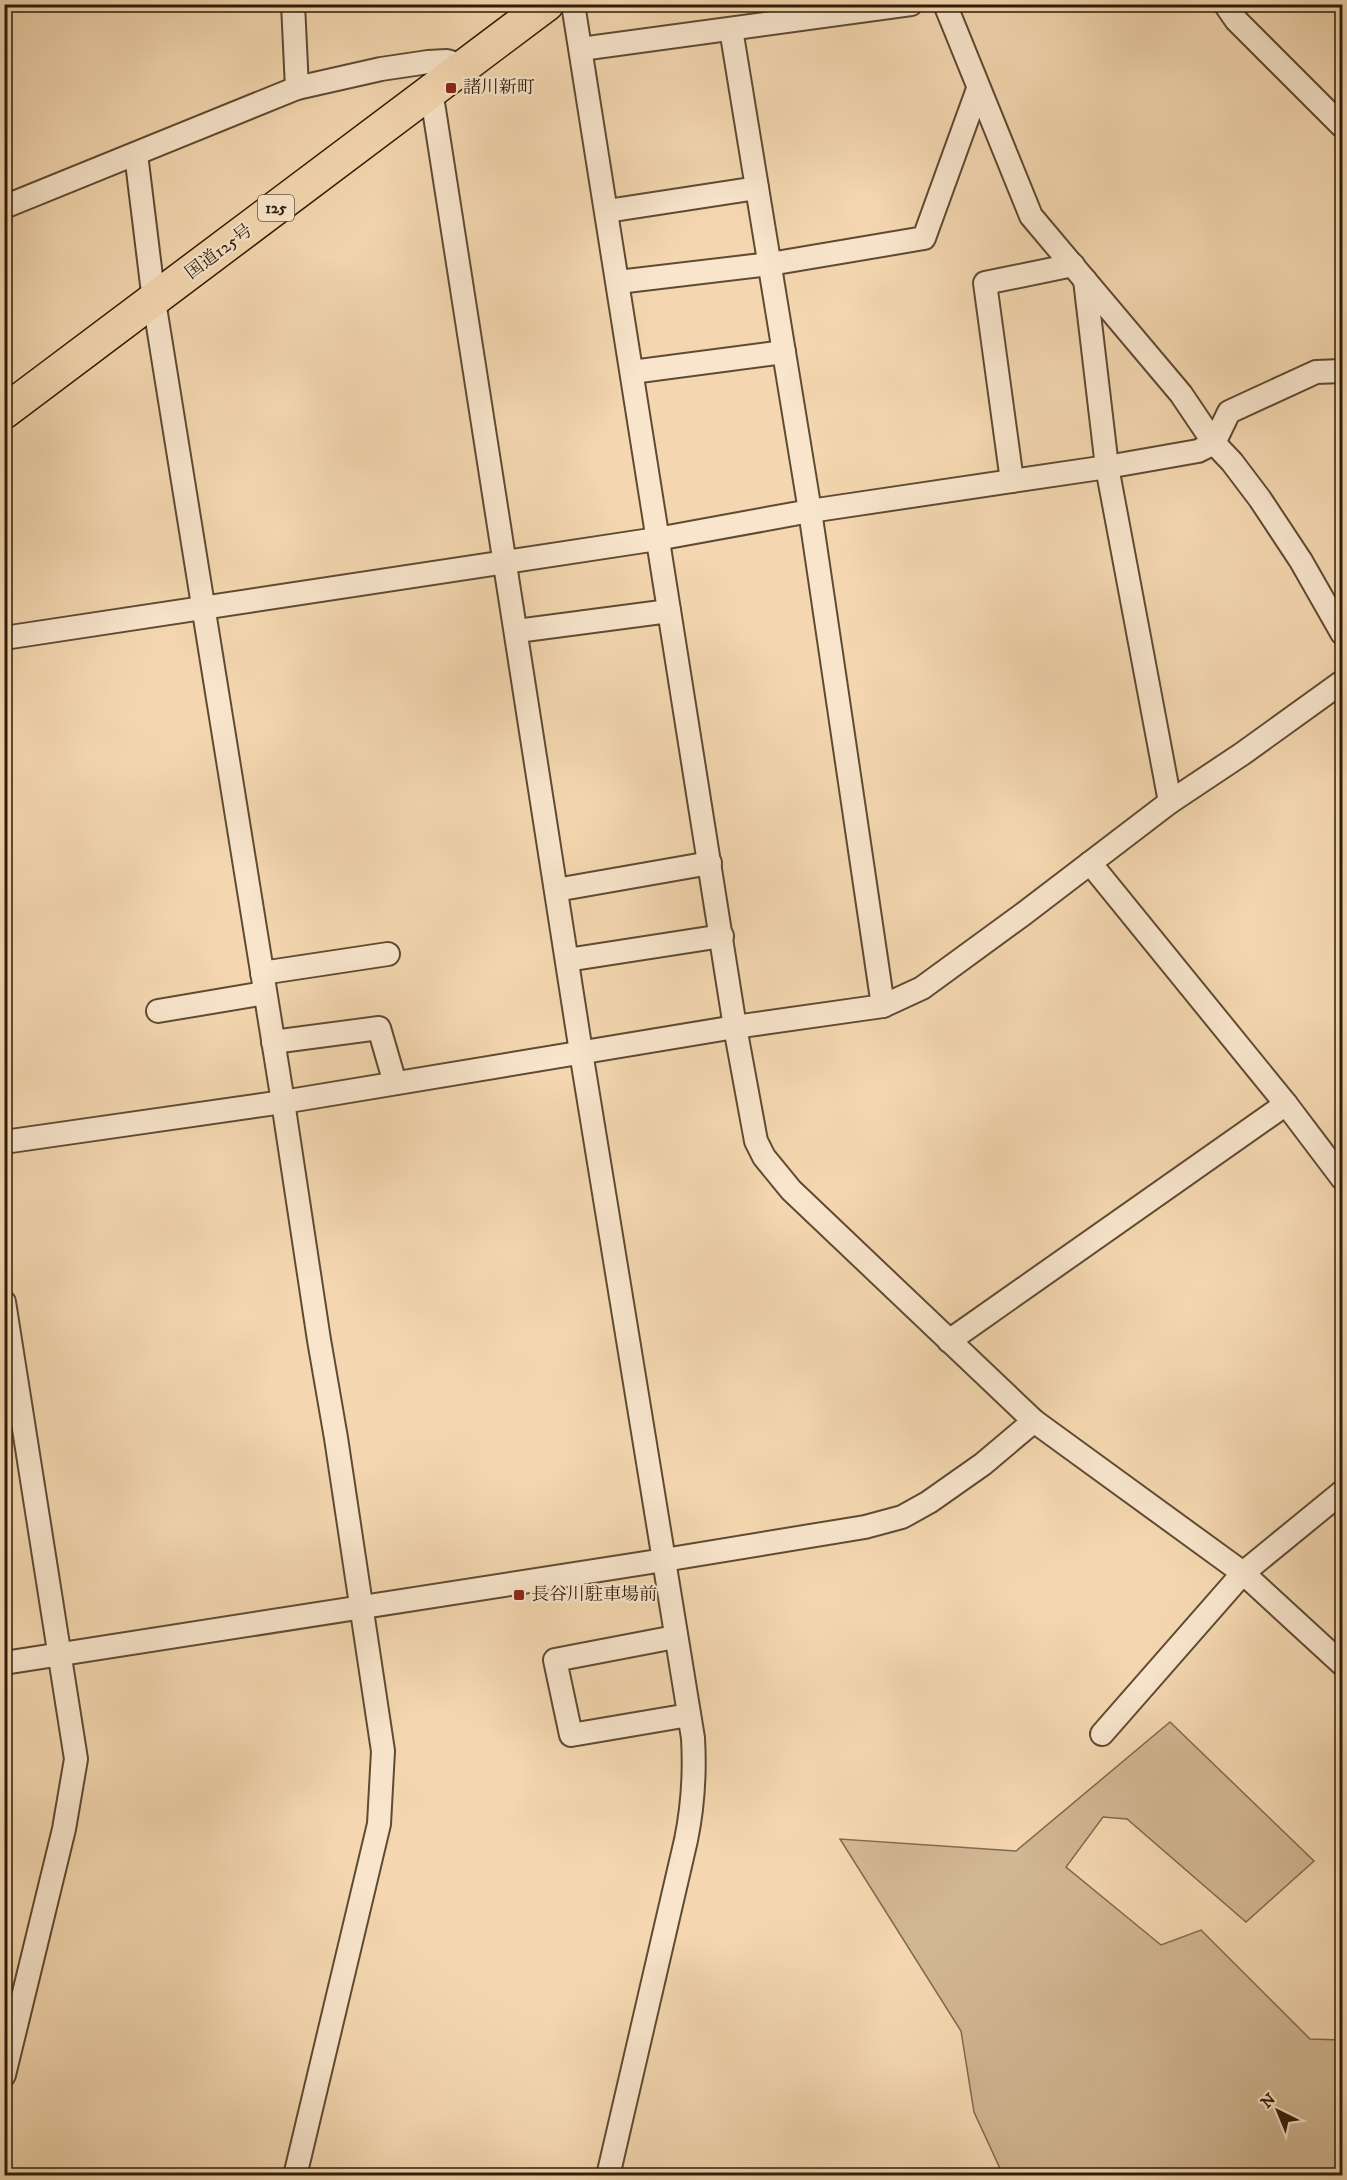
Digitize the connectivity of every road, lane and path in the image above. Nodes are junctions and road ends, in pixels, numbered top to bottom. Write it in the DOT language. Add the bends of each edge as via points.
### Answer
graph roads {
  1 [pos="293,4"];
  2 [pos="547,4"];
  3 [pos="573,4"];
  4 [pos="911,4"];
  5 [pos="945,4"];
  6 [pos="1225,4"];
  7 [pos="731,29"];
  8 [pos="581,49"];
  9 [pos="465,66"];
  10 [pos="297,88"];
  11 [pos="978,89"];
  12 [pos="431,90"];
  13 [pos="1342,126"];
  14 [pos="136,154"];
  15 [pos="757,188"];
  16 [pos="4,207"];
  17 [pos="607,211"];
  18 [pos="770,264"];
  19 [pos="1079,273"];
  20 [pos="618,282"];
  21 [pos="154,301"];
  22 [pos="784,352"];
  23 [pos="1342,370"];
  24 [pos="632,372"];
  25 [pos="4,411"];
  26 [pos="1214,443"];
  27 [pos="1107,467"];
  28 [pos="1012,481"];
  29 [pos="810,511"];
  30 [pos="657,539"];
  31 [pos="506,561"];
  32 [pos="202,607"];
  33 [pos="669,611"];
  34 [pos="517,631"];
  35 [pos="1342,633"];
  36 [pos="4,638"];
  37 [pos="1342,682"];
  38 [pos="1170,802"];
  39 [pos="710,863"];
  40 [pos="1090,863"];
  41 [pos="556,890"];
  42 [pos="722,936"];
  43 [pos="388,954"];
  44 [pos="567,960"];
  45 [pos="264,983"];
  46 [pos="884,1006"];
  47 [pos="158,1011"];
  48 [pos="735,1027"];
  49 [pos="273,1042"];
  50 [pos="581,1053"];
  51 [pos="395,1083"];
  52 [pos="283,1102"];
  53 [pos="1286,1104"];
  54 [pos="4,1142"];
  55 [pos="1342,1178"];
  56 [pos="4,1302"];
  57 [pos="949,1341"];
  58 [pos="1034,1421"];
  59 [pos="1342,1492"];
  60 [pos="664,1560"];
  61 [pos="1243,1573"];
  62 [pos="363,1607"];
  63 [pos="675,1637"];
  64 [pos="60,1653"];
  65 [pos="4,1663"];
  66 [pos="1342,1664"];
  67 [pos="689,1714"];
  68 [pos="1102,1734"];
  69 [pos="4,2075"];
  70 [pos="295,2175"];
  71 [pos="608,2175"];
  1 -- 10 [label="street"];
  2 -- 9 [label="highway, 国道125号 / 125"];
  3 -- 8 [label="street"];
  4 -- 7 [label="street"];
  5 -- 11 [label="street"];
  6 -- 13 [label="street" via="1236,20"];
  7 -- 8 [label="street"];
  7 -- 15 [label="street"];
  8 -- 17 [label="street"];
  9 -- 10 [label="street" via="429,62"];
  9 -- 12 [label="highway, 国道125号 / 125"];
  10 -- 14 [label="street"];
  11 -- 18 [label="street" via="924,238"];
  11 -- 19 [label="street" via="1030,216"];
  12 -- 21 [label="highway, 国道125号 / 125"];
  12 -- 31 [label="street"];
  14 -- 16 [label="street"];
  14 -- 21 [label="street"];
  15 -- 17 [label="street"];
  15 -- 18 [label="street"];
  17 -- 20 [label="street"];
  18 -- 20 [label="street"];
  18 -- 22 [label="street"];
  19 -- 26 [label="street" via="1181,394"];
  19 -- 27 [label="street"];
  19 -- 28 [label="street" via="985,283"];
  20 -- 24 [label="street"];
  21 -- 25 [label="highway, 国道125号 / 125"];
  21 -- 32 [label="street"];
  22 -- 24 [label="street"];
  22 -- 29 [label="street"];
  23 -- 26 [label="street" via="1316,372 1229,412"];
  24 -- 30 [label="street"];
  26 -- 27 [label="street" via="1198,451"];
  26 -- 35 [label="street" via="1266,507"];
  27 -- 28 [label="street"];
  27 -- 38 [label="street"];
  28 -- 29 [label="street"];
  29 -- 30 [label="street"];
  29 -- 46 [label="street"];
  30 -- 31 [label="street"];
  30 -- 33 [label="street"];
  31 -- 32 [label="street"];
  31 -- 34 [label="street"];
  32 -- 36 [label="street"];
  32 -- 45 [label="street"];
  33 -- 34 [label="street"];
  33 -- 39 [label="street"];
  34 -- 41 [label="street"];
  37 -- 38 [label="street"];
  38 -- 40 [label="street"];
  39 -- 41 [label="street"];
  39 -- 42 [label="street"];
  40 -- 46 [label="street" via="922,988"];
  40 -- 53 [label="street"];
  41 -- 44 [label="street"];
  42 -- 44 [label="street"];
  42 -- 48 [label="street"];
  43 -- 45 [label="street"];
  44 -- 50 [label="street"];
  45 -- 47 [label="street"];
  45 -- 49 [label="street"];
  46 -- 48 [label="street"];
  48 -- 50 [label="street"];
  48 -- 57 [label="street" via="751,1119 764,1157 791,1190"];
  49 -- 51 [label="street" via="379,1028"];
  49 -- 52 [label="street"];
  50 -- 51 [label="street"];
  50 -- 60 [label="street"];
  51 -- 52 [label="street"];
  52 -- 54 [label="street"];
  52 -- 62 [label="street"];
  53 -- 55 [label="street"];
  53 -- 57 [label="street"];
  56 -- 64 [label="street"];
  57 -- 58 [label="street"];
  58 -- 60 [label="street" via="958,1482 902,1517 827,1534"];
  58 -- 61 [label="street"];
  59 -- 61 [label="street"];
  60 -- 62 [label="street"];
  60 -- 63 [label="street"];
  61 -- 66 [label="street"];
  61 -- 68 [label="street"];
  62 -- 64 [label="street"];
  62 -- 70 [label="street" via="383,1751 378,1824"];
  63 -- 67 [label="street"];
  63 -- 67 [label="street" via="555,1660 571,1735"];
  64 -- 65 [label="street"];
  64 -- 69 [label="street" via="76,1759 64,1829"];
  67 -- 71 [label="street" via="695,1769 692,1809"];
}
